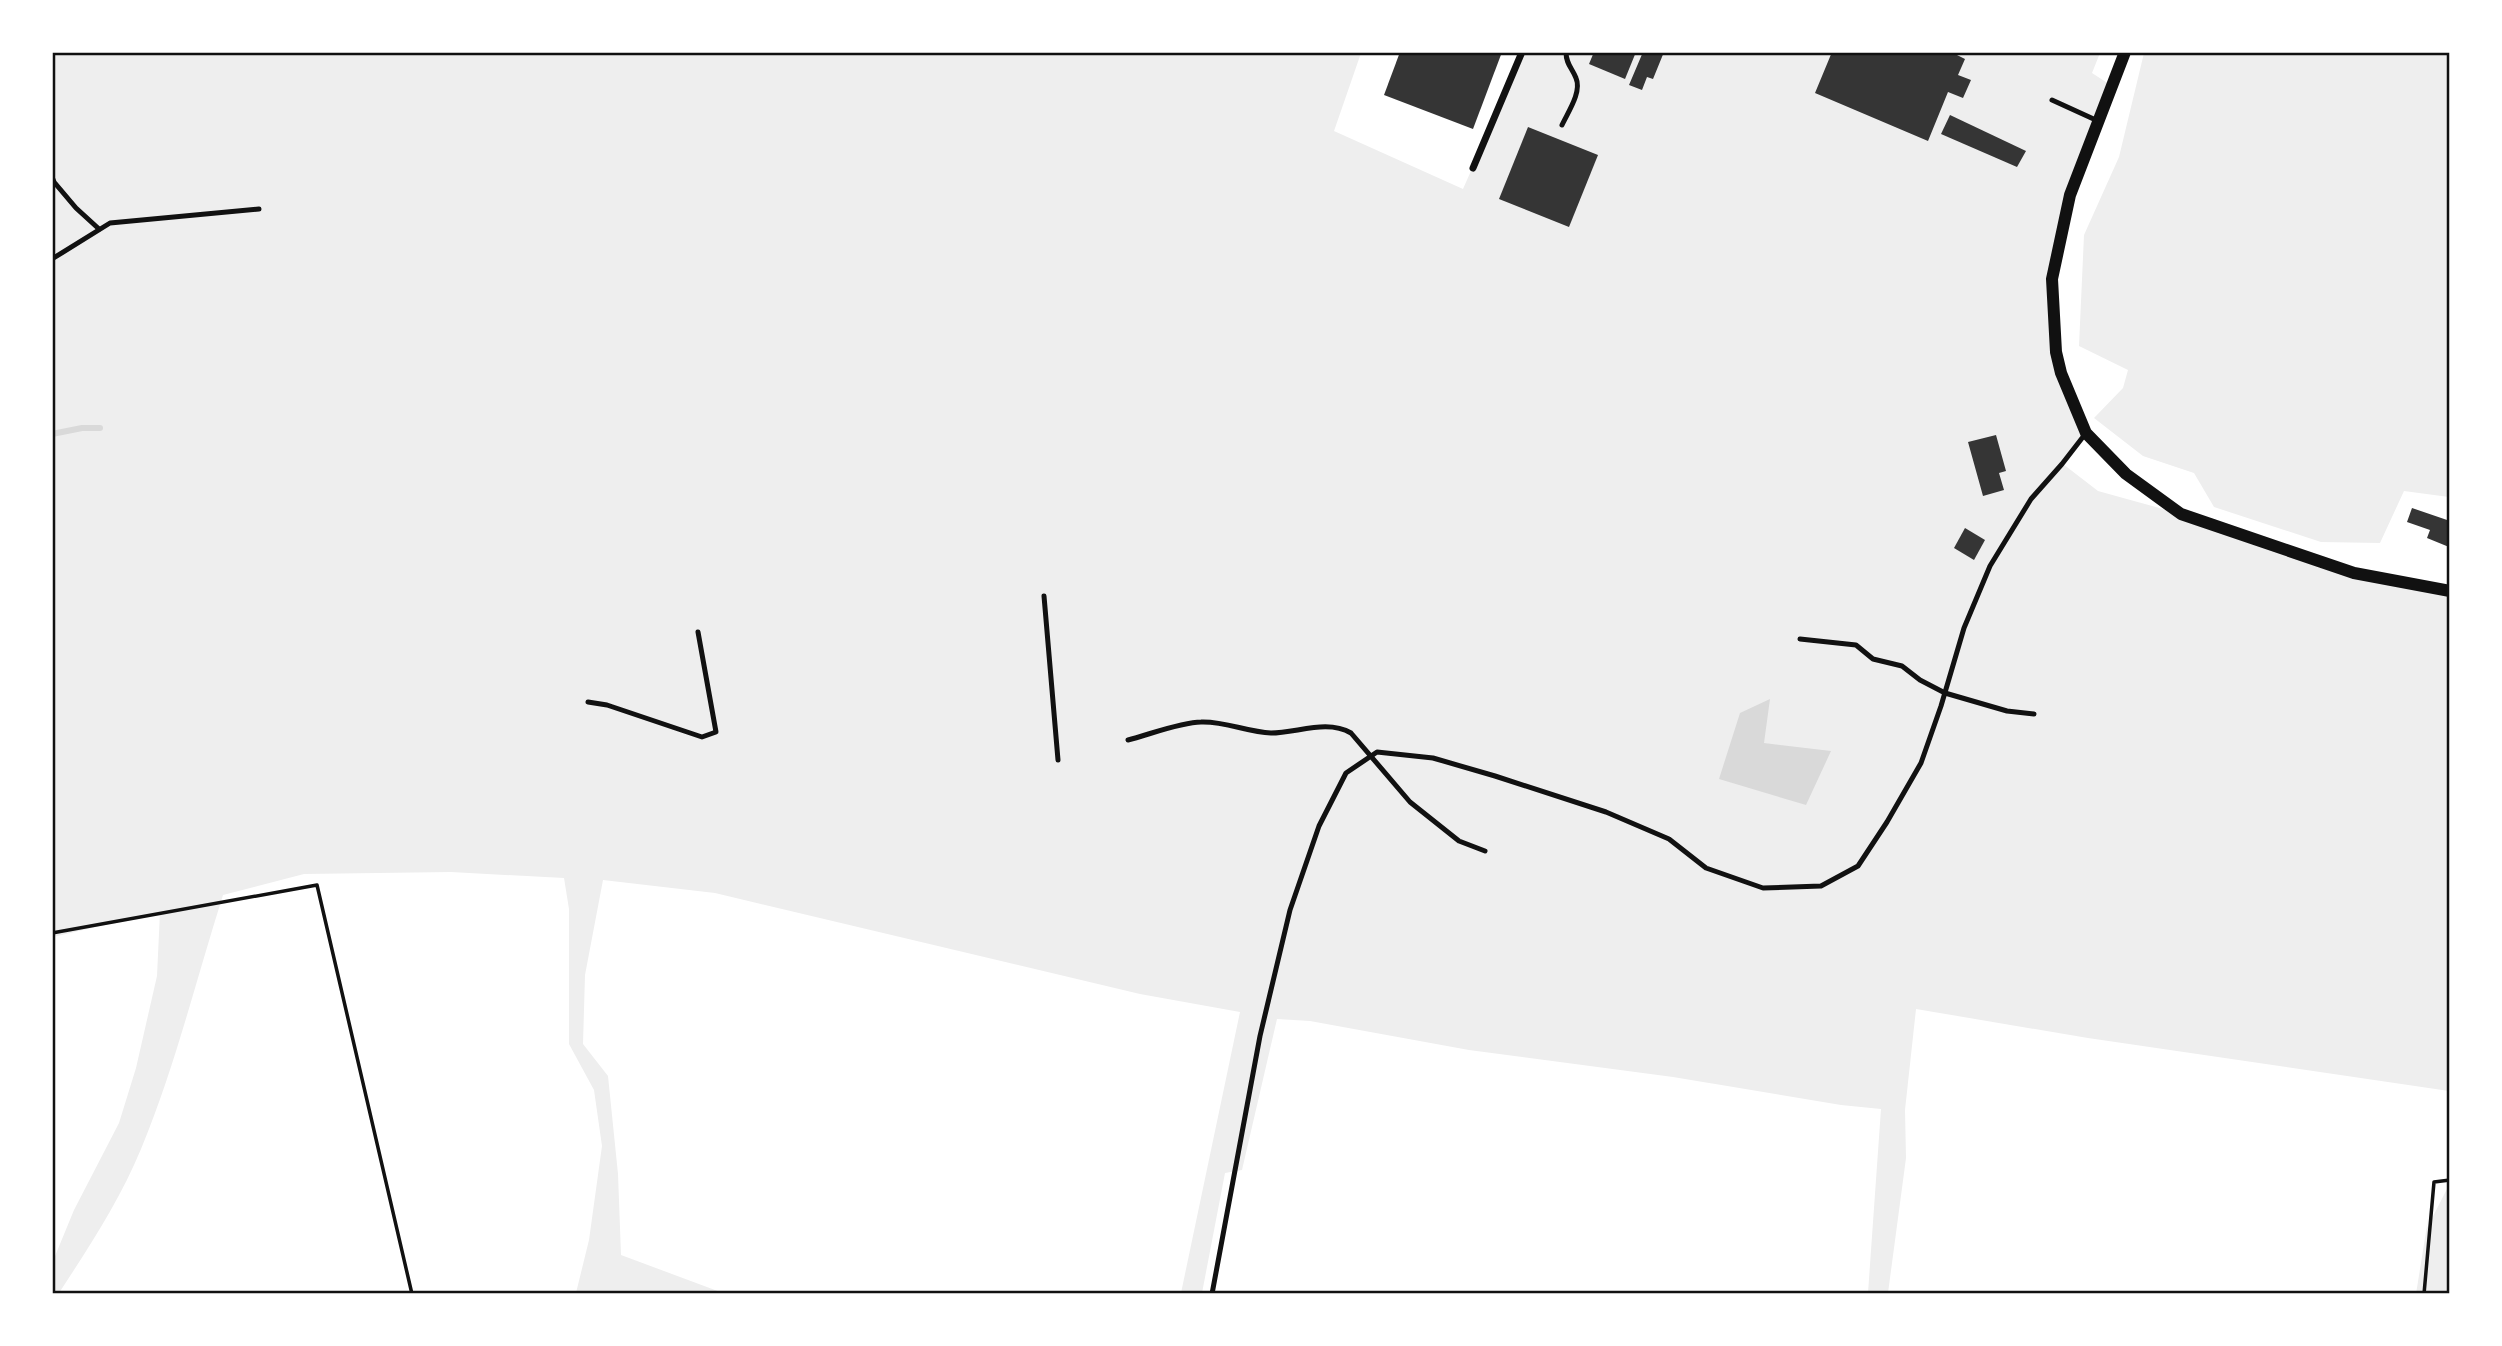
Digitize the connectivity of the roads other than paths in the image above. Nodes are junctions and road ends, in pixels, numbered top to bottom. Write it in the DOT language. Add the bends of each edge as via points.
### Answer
graph roads {
  1 [pos="1522,52"];
  2 [pos="1566,52"];
  3 [pos="2124,52"];
  4 [pos="2052,100"];
  5 [pos="2098,121"];
  6 [pos="1562,125"];
  7 [pos="1473,167"];
  8 [pos="52,177"];
  9 [pos="259,209"];
  10 [pos="99,229"];
  11 [pos="52,259"];
  12 [pos="2086,433"];
  13 [pos="2449,591"];
  14 [pos="1044,596"];
  15 [pos="698,632"];
  16 [pos="1800,639"];
  17 [pos="1945,693"];
  18 [pos="588,702"];
  19 [pos="2034,714"];
  20 [pos="1128,740"];
  21 [pos="1370,757"];
  22 [pos="1058,760"];
  23 [pos="1485,852"];
  24 [pos="1212,1293"];
  1 -- 7 [label="street"];
  2 -- 6 [label="lane" via="1579,86"];
  3 -- 5 [label="street"];
  4 -- 5 [label="lane"];
  5 -- 12 [label="street" via="2070,195 2052,279 2056,352"];
  8 -- 10 [label="lane"];
  9 -- 10 [label="lane" via="110,223"];
  10 -- 11 [label="lane"];
  12 -- 13 [label="street" via="2126,474 2181,514 2354,573"];
  12 -- 17 [label="lane" via="2031,499 1990,566 1964,628"];
  14 -- 22 [label="lane"];
  15 -- 18 [label="lane" via="716,732 702,737"];
  16 -- 17 [label="lane" via="1856,645 1873,659 1902,666"];
  17 -- 19 [label="lane"];
  17 -- 21 [label="lane" via="1921,763 1887,822 1858,866 1821,886 1763,888 1706,869 1670,839 1606,812 1433,758 1377,752"];
  20 -- 21 [label="lane" via="1199,721 1273,733 1329,726 1350,733"];
  21 -- 23 [label="lane" via="1410,802 1459,841"];
  21 -- 24 [label="lane" via="1346,773 1319,826 1290,910 1260,1036"];
}
